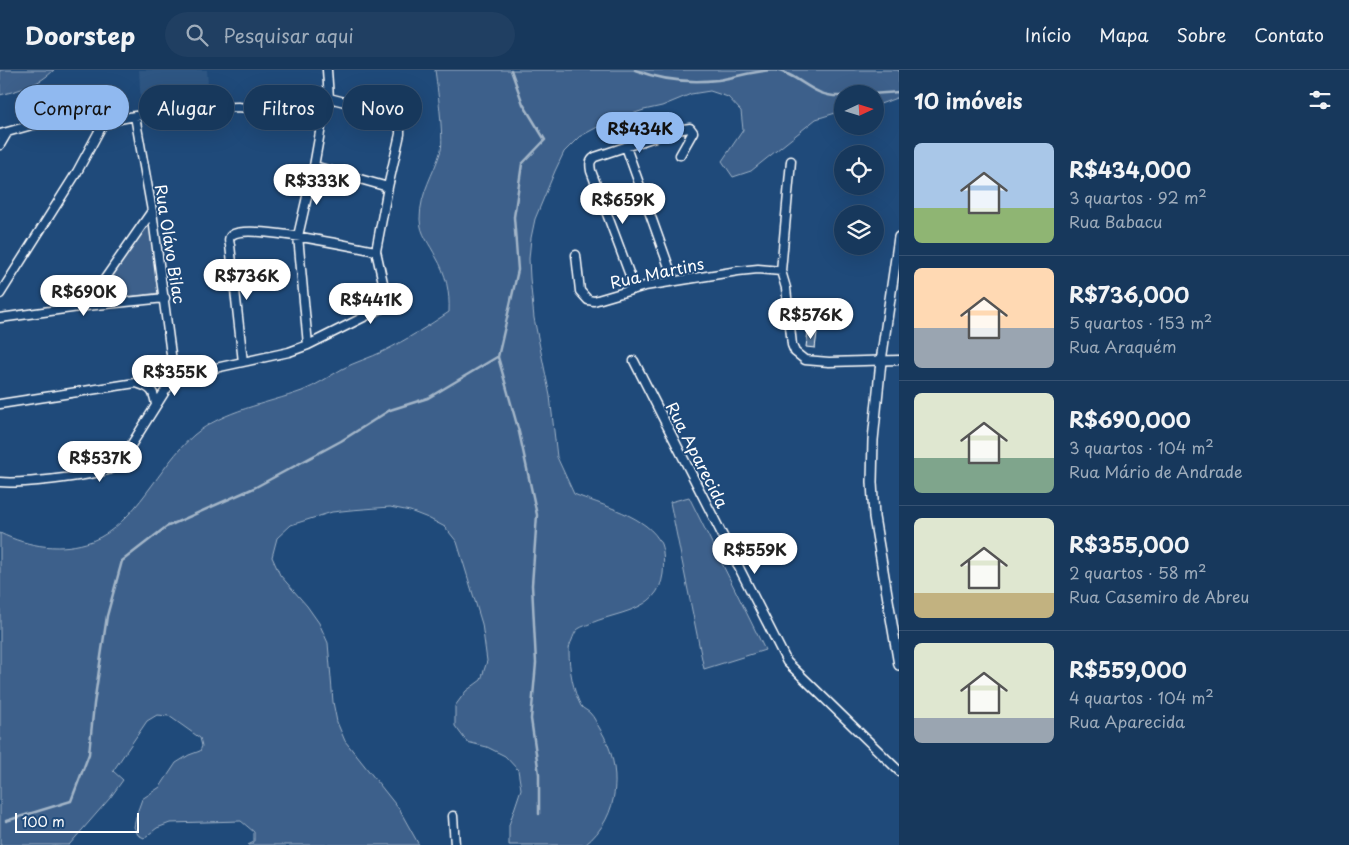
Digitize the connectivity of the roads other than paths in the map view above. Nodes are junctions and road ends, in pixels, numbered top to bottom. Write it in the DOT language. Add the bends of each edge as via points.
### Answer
graph roads {
  1 [pos="327,70"];
  2 [pos="328,85"];
  3 [pos="333,99"];
  4 [pos="244,108"];
  5 [pos="135,116"];
  6 [pos="129,117"];
  7 [pos="16,130"];
  8 [pos="100,130"];
  9 [pos="320,130"];
  10 [pos="4,134"];
  11 [pos="0,145"];
  12 [pos="626,147"];
  13 [pos="680,155"];
  14 [pos="792,161"];
  15 [pos="314,166"];
  16 [pos="388,187"];
  17 [pos="152,211"];
  18 [pos="298,236"];
  19 [pos="899,237"];
  20 [pos="376,251"];
  21 [pos="576,255"];
  22 [pos="781,271"];
  23 [pos="674,281"];
  24 [pos="635,289"];
  25 [pos="0,294"];
  26 [pos="165,298"];
  27 [pos="86,306"];
  28 [pos="0,318"];
  29 [pos="308,345"];
  30 [pos="899,360"];
  31 [pos="881,361"];
  32 [pos="243,362"];
  33 [pos="634,362"];
  34 [pos="174,377"];
  35 [pos="137,383"];
  36 [pos="0,404"];
  37 [pos="156,405"];
  38 [pos="0,482"];
  39 [pos="899,665"];
  40 [pos="899,771"];
  41 [pos="453,816"];
  42 [pos="455,845"];
  1 -- 2 [label="street"];
  3 -- 16 [label="street" via="398,118 400,134"];
  4 -- 5 [label="street"];
  5 -- 6 [label="street"];
  5 -- 17 [label="street, Rua Olávo Bilac"];
  7 -- 10 [label="street"];
  8 -- 25 [label="street"];
  9 -- 15 [label="street"];
  10 -- 11 [label="street"];
  12 -- 13 [label="street" via="690,128 693,132"];
  12 -- 23 [label="street"];
  12 -- 24 [label="street" via="595,157 590,164"];
  14 -- 22 [label="street"];
  15 -- 16 [label="street"];
  15 -- 18 [label="street"];
  16 -- 20 [label="street"];
  17 -- 26 [label="street, Rua Olávo Bilac"];
  17 -- 27 [label="street"];
  18 -- 20 [label="street"];
  18 -- 29 [label="street"];
  18 -- 32 [label="street" via="237,232 229,238"];
  19 -- 31 [label="street"];
  20 -- 29 [label="street" via="386,303 382,308"];
  21 -- 24 [label="street, Rua Martins" via="580,291 588,300"];
  22 -- 23 [label="street, Rua Martins" via="758,269"];
  22 -- 31 [label="street" via="788,296 792,345 799,356 805,360 830,362"];
  23 -- 24 [label="street, Rua Martins"];
  26 -- 27 [label="street"];
  26 -- 34 [label="street, Rua Olávo Bilac"];
  27 -- 28 [label="street"];
  29 -- 32 [label="street"];
  30 -- 31 [label="street"];
  31 -- 39 [label="street" via="873,440 874,517"];
  32 -- 34 [label="street"];
  33 -- 40 [label="street, Rua Aparecida" via="786,662"];
  34 -- 35 [label="street"];
  34 -- 37 [label="street"];
  35 -- 36 [label="street"];
  35 -- 37 [label="street" via="152,390"];
  37 -- 38 [label="street" via="122,462 113,469 62,478"];
  41 -- 42 [label="street"];
}
